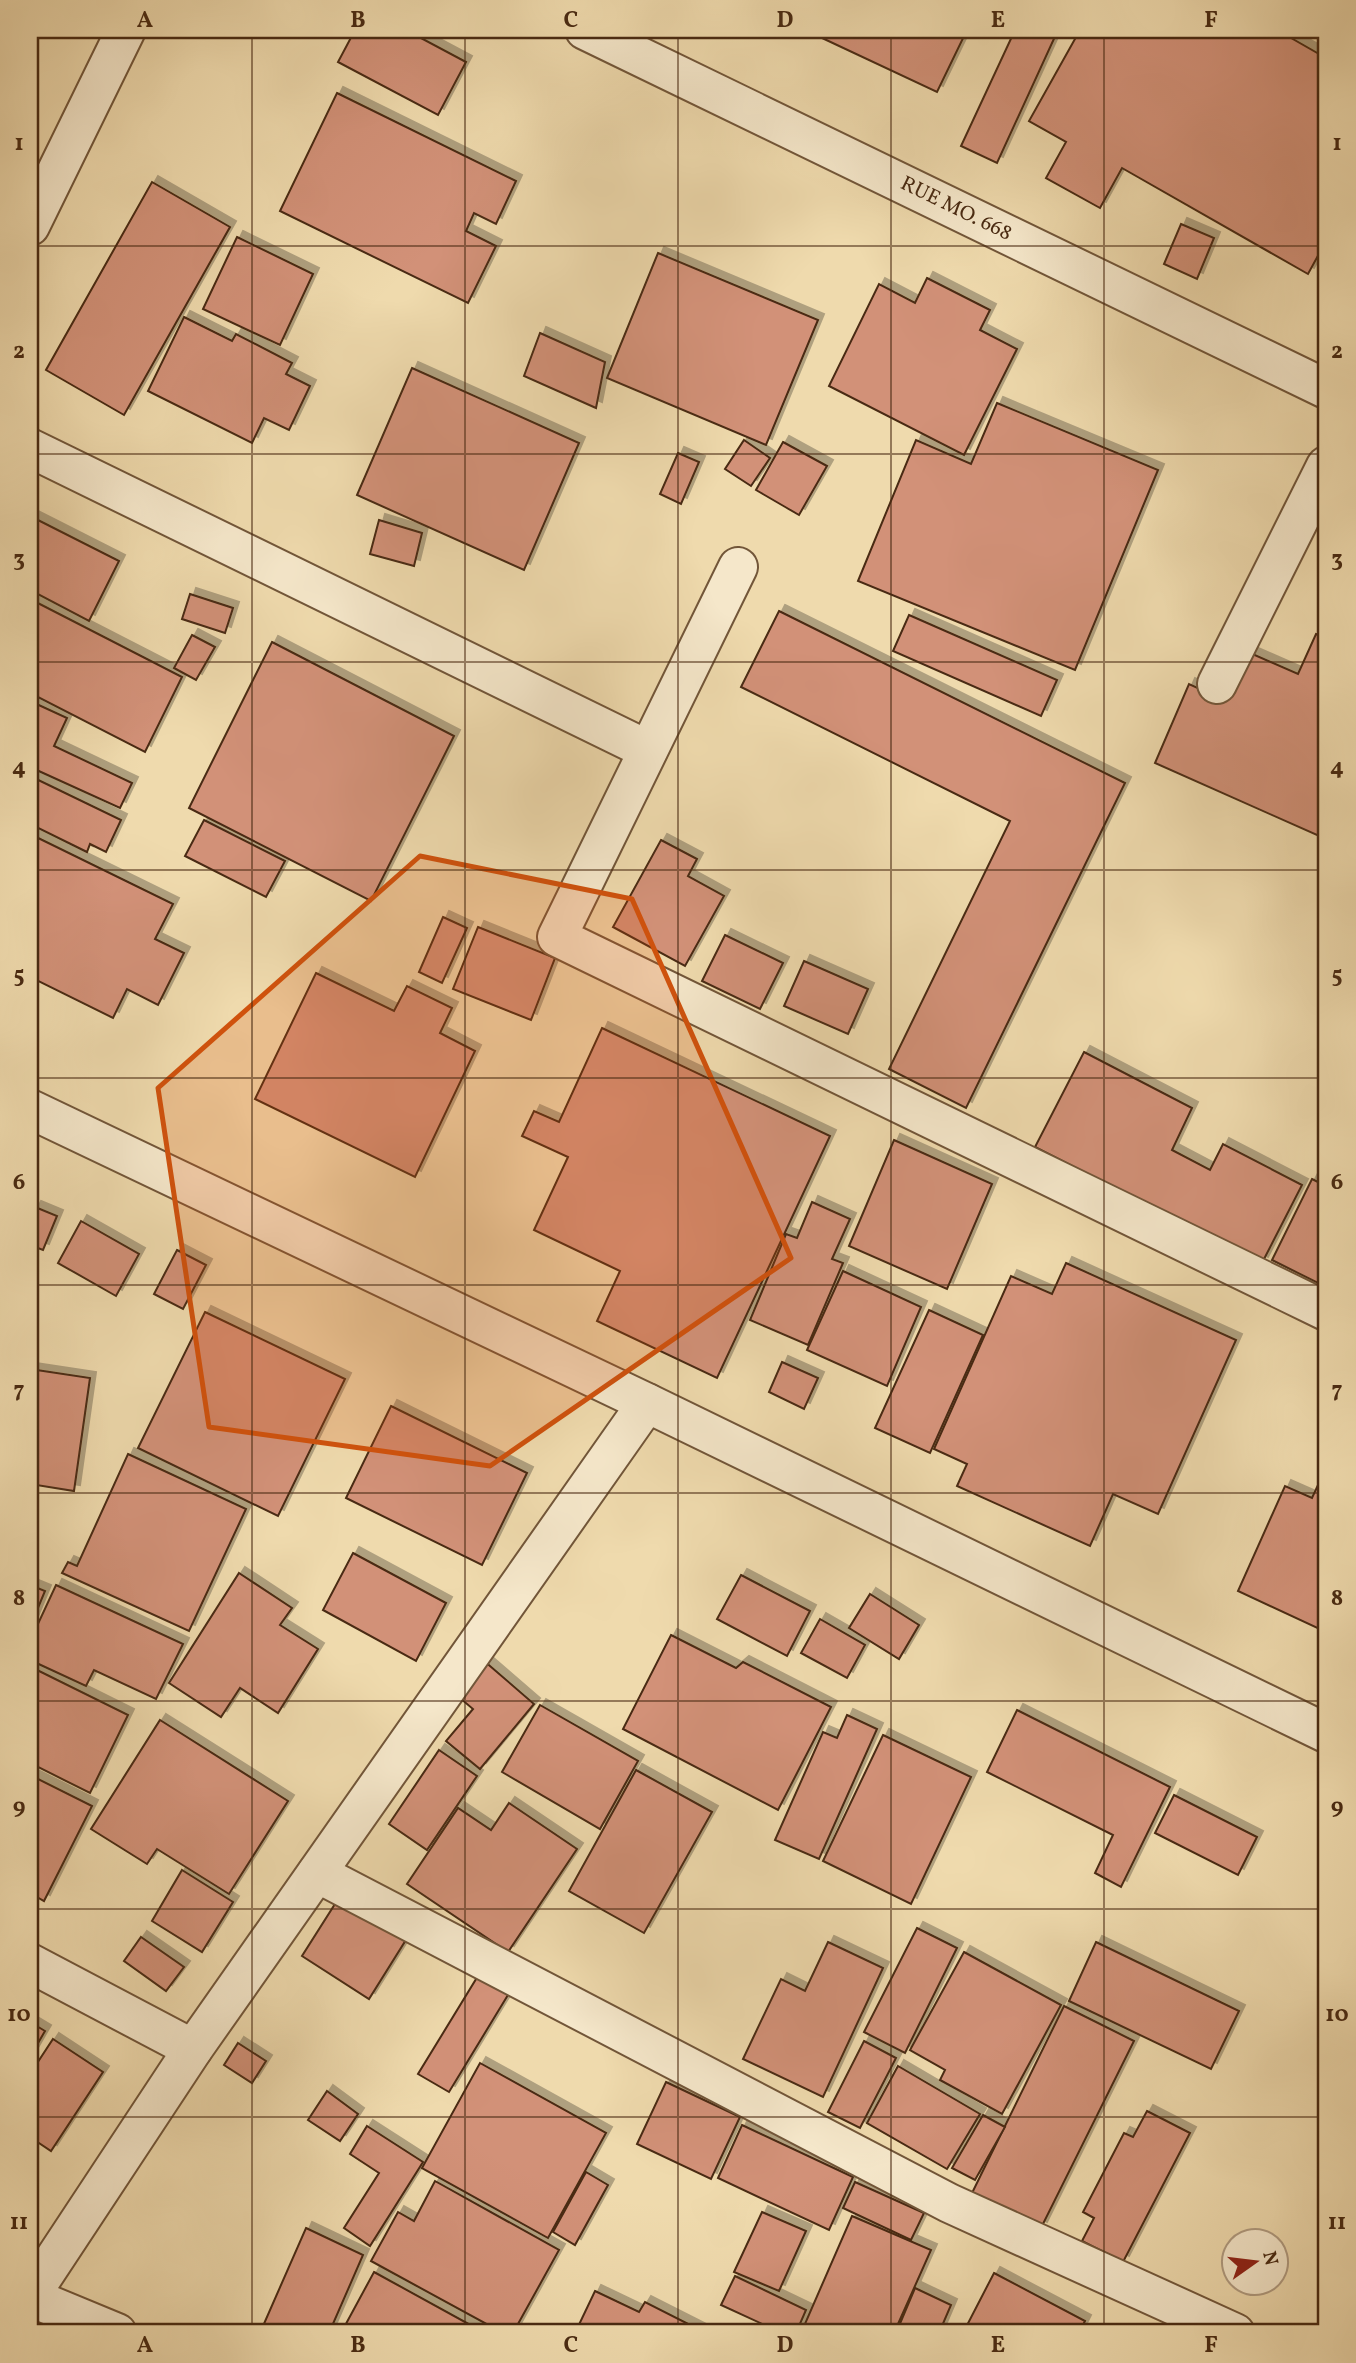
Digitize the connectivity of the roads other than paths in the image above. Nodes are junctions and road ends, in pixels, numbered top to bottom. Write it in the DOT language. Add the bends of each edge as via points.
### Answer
graph roads {
  1 [pos="126,30"];
  2 [pos="585,30"];
  3 [pos="30,226"];
  4 [pos="1322,378"];
  5 [pos="30,448"];
  6 [pos="1326,466"];
  7 [pos="738,567"];
  8 [pos="1217,684"];
  9 [pos="648,750"];
  10 [pos="30,1110"];
  11 [pos="1326,1311"];
  12 [pos="647,1403"];
  13 [pos="1326,1733"];
  14 [pos="317,1873"];
  15 [pos="30,1963"];
  16 [pos="193,2049"];
  17 [pos="30,2296"];
  18 [pos="117,2333"];
  19 [pos="1235,2333"];
  1 -- 3 [label="street"];
  2 -- 4 [label="street, RUE MO. 668"];
  5 -- 9 [label="street"];
  6 -- 8 [label="street"];
  7 -- 9 [label="street"];
  9 -- 11 [label="street" via="558,937"];
  10 -- 12 [label="street"];
  12 -- 13 [label="street"];
  12 -- 14 [label="street"];
  14 -- 16 [label="street"];
  14 -- 19 [label="street" via="949,2203"];
  15 -- 16 [label="street"];
  16 -- 17 [label="street"];
  17 -- 18 [label="street"];
}
